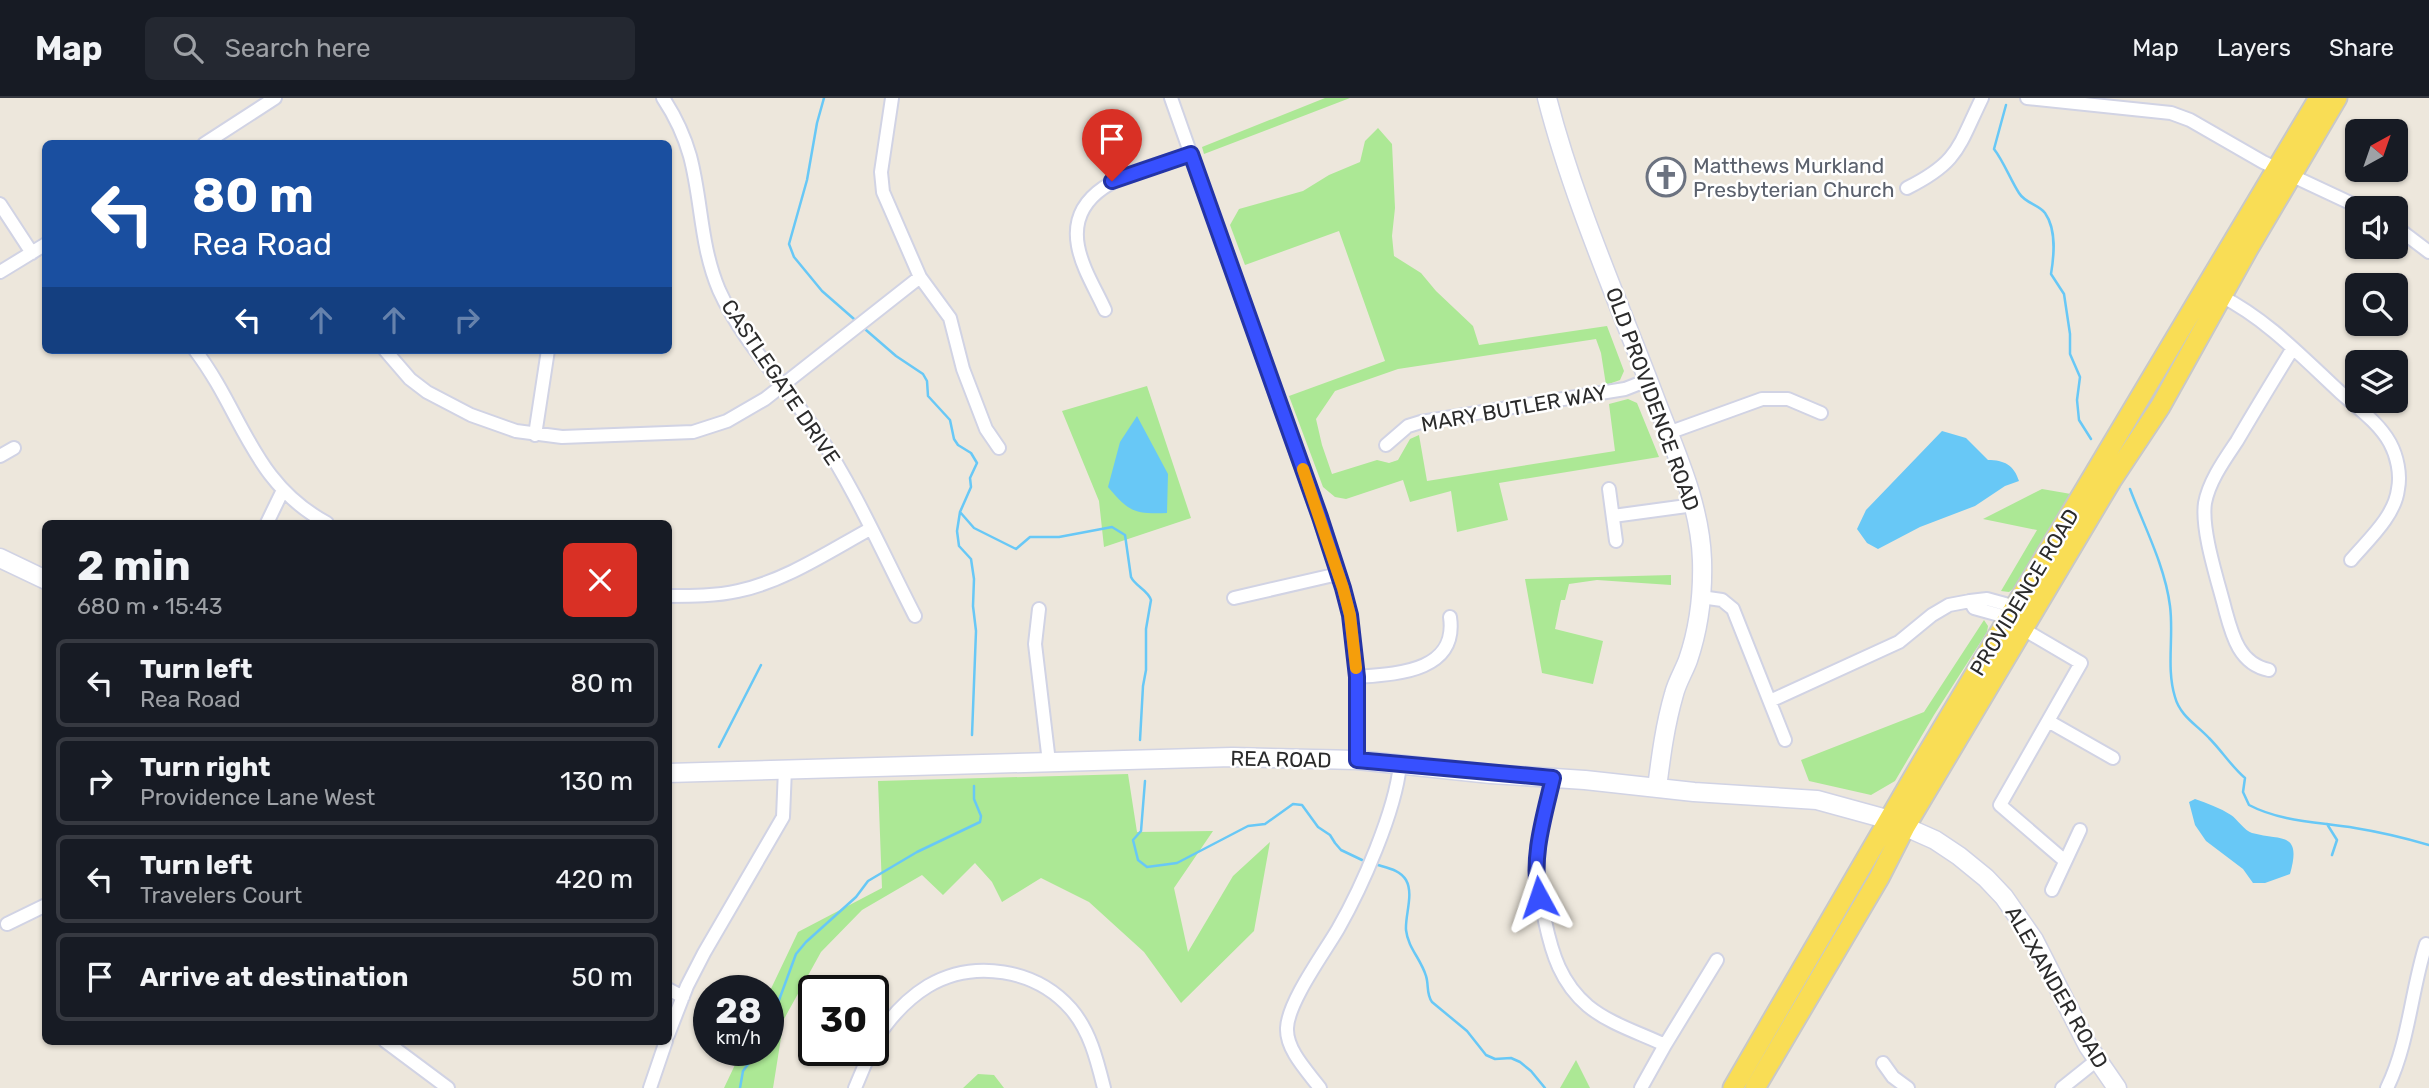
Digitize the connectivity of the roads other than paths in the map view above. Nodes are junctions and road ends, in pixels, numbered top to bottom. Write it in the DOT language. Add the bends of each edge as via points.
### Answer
graph roads {
  1 [pos="275,98"];
  2 [pos="663,98"];
  3 [pos="892,98"];
  4 [pos="1171,98"];
  5 [pos="1547,98"];
  6 [pos="1982,98"];
  7 [pos="2027,98"];
  8 [pos="2319,98"];
  9 [pos="2337,98"];
  10 [pos="210,140"];
  11 [pos="1191,154"];
  12 [pos="2284,172"];
  13 [pos="1906,188"];
  14 [pos="2345,201"];
  15 [pos="0,204"];
  16 [pos="2408,236"];
  17 [pos="42,247"];
  18 [pos="2429,252"];
  19 [pos="32,253"];
  20 [pos="0,272"];
  21 [pos="919,277"];
  22 [pos="2221,296"];
  23 [pos="1105,310"];
  24 [pos="2293,348"];
  25 [pos="198,354"];
  26 [pos="388,354"];
  27 [pos="547,354"];
  28 [pos="1648,380"];
  29 [pos="782,385"];
  30 [pos="1821,413"];
  31 [pos="1668,433"];
  32 [pos="535,435"];
  33 [pos="1385,445"];
  34 [pos="14,448"];
  35 [pos="999,448"];
  36 [pos="0,457"];
  37 [pos="1609,489"];
  38 [pos="282,492"];
  39 [pos="1694,505"];
  40 [pos="1613,516"];
  41 [pos="268,520"];
  42 [pos="321,520"];
  43 [pos="870,529"];
  44 [pos="1616,541"];
  45 [pos="0,558"];
  46 [pos="2351,560"];
  47 [pos="1338,574"];
  48 [pos="42,578"];
  49 [pos="672,596"];
  50 [pos="1701,597"];
  51 [pos="1234,598"];
  52 [pos="1039,609"];
  53 [pos="915,616"];
  54 [pos="1450,617"];
  55 [pos="2016,618"];
  56 [pos="2269,670"];
  57 [pos="1357,677"];
  58 [pos="1770,701"];
  59 [pos="2048,721"];
  60 [pos="1785,740"];
  61 [pos="2112,758"];
  62 [pos="1357,760"];
  63 [pos="1049,762"];
  64 [pos="1400,765"];
  65 [pos="785,769"];
  66 [pos="672,773"];
  67 [pos="1553,778"];
  68 [pos="1657,788"];
  69 [pos="1897,824"];
  70 [pos="2080,831"];
  71 [pos="2065,861"];
  72 [pos="2052,890"];
  73 [pos="42,907"];
  74 [pos="7,924"];
  75 [pos="2426,944"];
  76 [pos="1717,960"];
  77 [pos="672,991"];
  78 [pos="683,997"];
  79 [pos="889,1023"];
  80 [pos="672,1025"];
  81 [pos="390,1045"];
  82 [pos="665,1045"];
  83 [pos="1665,1045"];
  84 [pos="2097,1060"];
  85 [pos="1883,1063"];
  86 [pos="864,1066"];
  87 [pos="1900,1086"];
  88 [pos="448,1088"];
  89 [pos="650,1088"];
  90 [pos="855,1088"];
  91 [pos="1104,1088"];
  92 [pos="1320,1088"];
  93 [pos="1642,1088"];
  94 [pos="1733,1088"];
  95 [pos="1755,1088"];
  96 [pos="2062,1088"];
  97 [pos="2118,1088"];
  98 [pos="2387,1088"];
  1 -- 10 [label="street"];
  2 -- 29 [label="street, CASTLEGATE DRIVE" via="680,127 690,158 705,246 719,289 738,325"];
  3 -- 21 [label="street" via="880,181"];
  4 -- 11 [label="street"];
  5 -- 28 [label="main road, OLD PROVIDENCE ROAD" via="1570,174"];
  6 -- 13 [label="street" via="1955,154 1933,175"];
  7 -- 12 [label="street" via="2171,113"];
  8 -- 12 [label="main road, PROVIDENCE ROAD"];
  9 -- 12 [label="main road, PROVIDENCE ROAD"];
  11 -- 23 [label="street" via="1105,185 1084,208 1078,246"];
  11 -- 47 [label="street"];
  12 -- 14 [label="street"];
  12 -- 22 [label="main road, PROVIDENCE ROAD"];
  12 -- 55 [label="main road, PROVIDENCE ROAD"];
  15 -- 19 [label="street"];
  16 -- 18 [label="street"];
  17 -- 19 [label="street"];
  19 -- 20 [label="street"];
  21 -- 29 [label="street"];
  21 -- 35 [label="street" via="950,318 963,369 986,429"];
  22 -- 24 [label="street" via="2250,312"];
  22 -- 55 [label="main road, PROVIDENCE ROAD" via="2160,407"];
  24 -- 46 [label="street" via="2382,432 2394,452 2399,477 2395,502"];
  24 -- 56 [label="street" via="2225,460 2205,503 2205,525 2237,648 2246,660"];
  25 -- 38 [label="street" via="261,465"];
  26 -- 32 [label="street" via="410,379 436,397 501,427"];
  27 -- 32 [label="street"];
  28 -- 31 [label="main road, OLD PROVIDENCE ROAD"];
  28 -- 33 [label="street, MARY BUTLER WAY" via="1625,389 1422,422 1408,426"];
  29 -- 32 [label="street" via="748,411 693,432"];
  29 -- 43 [label="street, CASTLEGATE DRIVE" via="819,435"];
  30 -- 31 [label="street" via="1788,400 1762,399"];
  31 -- 39 [label="main road, OLD PROVIDENCE ROAD"];
  34 -- 36 [label="street"];
  37 -- 40 [label="street"];
  38 -- 41 [label="street"];
  38 -- 42 [label="street"];
  39 -- 40 [label="street"];
  39 -- 50 [label="main road, OLD PROVIDENCE ROAD" via="1700,532"];
  40 -- 44 [label="street"];
  43 -- 49 [label="street" via="750,588"];
  43 -- 53 [label="street, CASTLEGATE DRIVE"];
  45 -- 48 [label="main road"];
  47 -- 51 [label="street"];
  47 -- 57 [label="street" via="1350,615"];
  50 -- 58 [label="street" via="1722,600 1733,609"];
  50 -- 68 [label="main road, OLD PROVIDENCE ROAD" via="1692,647 1667,719"];
  52 -- 63 [label="street" via="1035,644"];
  54 -- 57 [label="street" via="1452,631 1446,648 1419,669"];
  55 -- 58 [label="street" via="1987,599 1950,605 1899,642"];
  55 -- 59 [label="street" via="2081,663"];
  55 -- 69 [label="main road, PROVIDENCE ROAD"];
  57 -- 62 [label="street"];
  58 -- 60 [label="street"];
  59 -- 61 [label="street"];
  59 -- 71 [label="street" via="2000,805"];
  62 -- 63 [label="main road, REA ROAD" via="1232,757"];
  62 -- 64 [label="main road, REA ROAD"];
  63 -- 65 [label="main road, REA ROAD"];
  64 -- 67 [label="main road, REA ROAD"];
  64 -- 92 [label="street" via="1395,794 1360,886 1288,1020 1288,1038"];
  65 -- 66 [label="main road, REA ROAD"];
  65 -- 78 [label="street" via="783,817"];
  67 -- 68 [label="main road, REA ROAD"];
  67 -- 83 [label="street" via="1536,861 1552,953 1568,983 1588,1006"];
  68 -- 69 [label="main road, REA ROAD" via="1817,800"];
  69 -- 84 [label="main road, ALEXANDER ROAD" via="1959,856 2004,897 2034,940"];
  69 -- 94 [label="main road, PROVIDENCE ROAD"];
  69 -- 95 [label="main road, PROVIDENCE ROAD" via="1879,878"];
  70 -- 71 [label="street"];
  71 -- 72 [label="street"];
  73 -- 74 [label="street"];
  75 -- 98 [label="street" via="2399,1058"];
  76 -- 83 [label="street"];
  77 -- 78 [label="street"];
  78 -- 80 [label="street"];
  79 -- 91 [label="street" via="928,985 978,970 1005,972 1039,984 1071,1009 1089,1039"];
  81 -- 88 [label="street"];
  82 -- 89 [label="street"];
  83 -- 93 [label="street"];
  84 -- 96 [label="street"];
  84 -- 97 [label="main road, ALEXANDER ROAD"];
  85 -- 87 [label="street"];
  86 -- 90 [label="street"];
}
